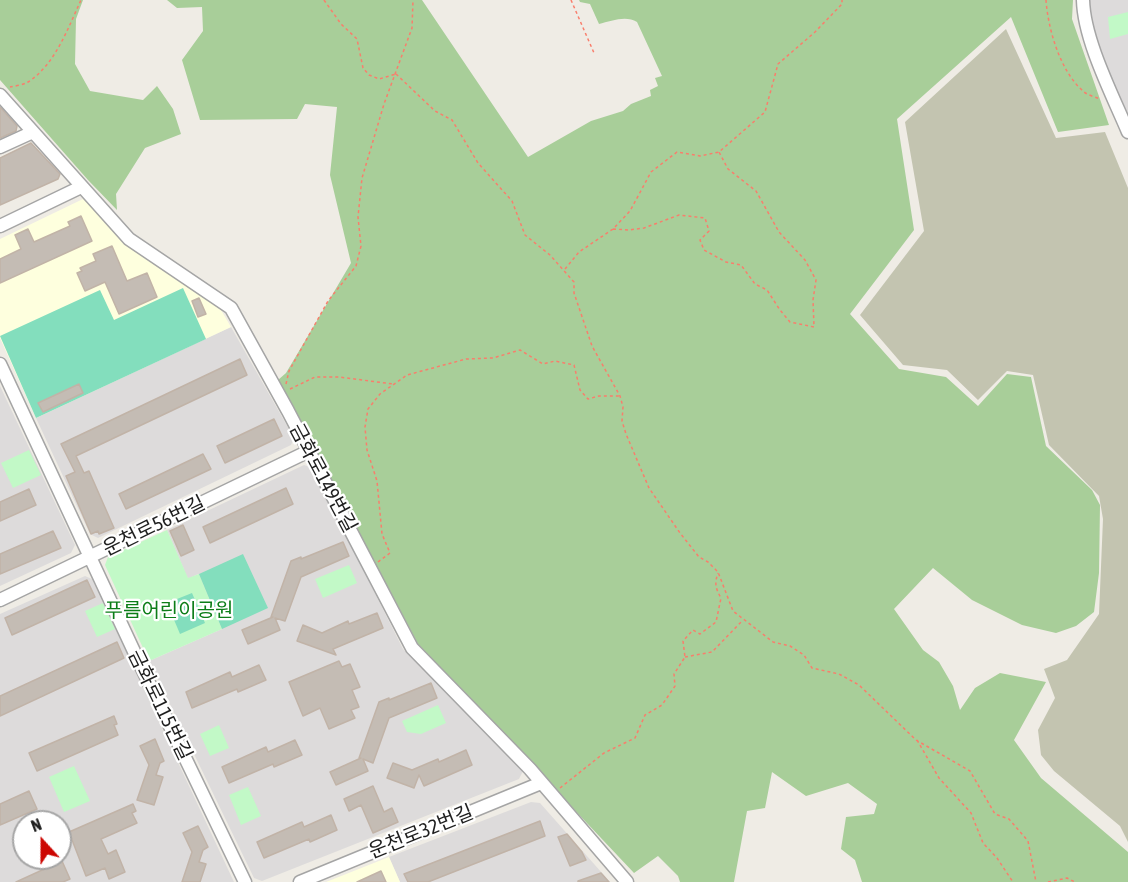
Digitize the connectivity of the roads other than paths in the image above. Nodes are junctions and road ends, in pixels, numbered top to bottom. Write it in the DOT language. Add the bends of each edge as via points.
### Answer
graph roads {
  1 [pos="1083,0"];
  2 [pos="2,92"];
  3 [pos="33,132"];
  4 [pos="1128,132"];
  5 [pos="0,147"];
  6 [pos="81,187"];
  7 [pos="0,226"];
  8 [pos="0,364"];
  9 [pos="309,451"];
  10 [pos="91,556"];
  11 [pos="0,600"];
  12 [pos="541,783"];
  13 [pos="245,882"];
  14 [pos="300,882"];
  15 [pos="627,882"];
  1 -- 4 [label="street" via="1083,16"];
  2 -- 3 [label="street, 금화로149번길"];
  3 -- 5 [label="street"];
  3 -- 6 [label="street, 금화로149번길"];
  6 -- 7 [label="street"];
  6 -- 9 [label="street, 금화로149번길" via="129,239 231,308"];
  8 -- 10 [label="street, 금화로115번길"];
  9 -- 10 [label="street, 운천로56번길"];
  9 -- 12 [label="street, 금화로149번길" via="412,648"];
  10 -- 11 [label="street, 운천로56번길"];
  10 -- 13 [label="street, 금화로115번길"];
  12 -- 14 [label="street, 운천로32번길"];
  12 -- 15 [label="street, 금화로149번길"];
}
